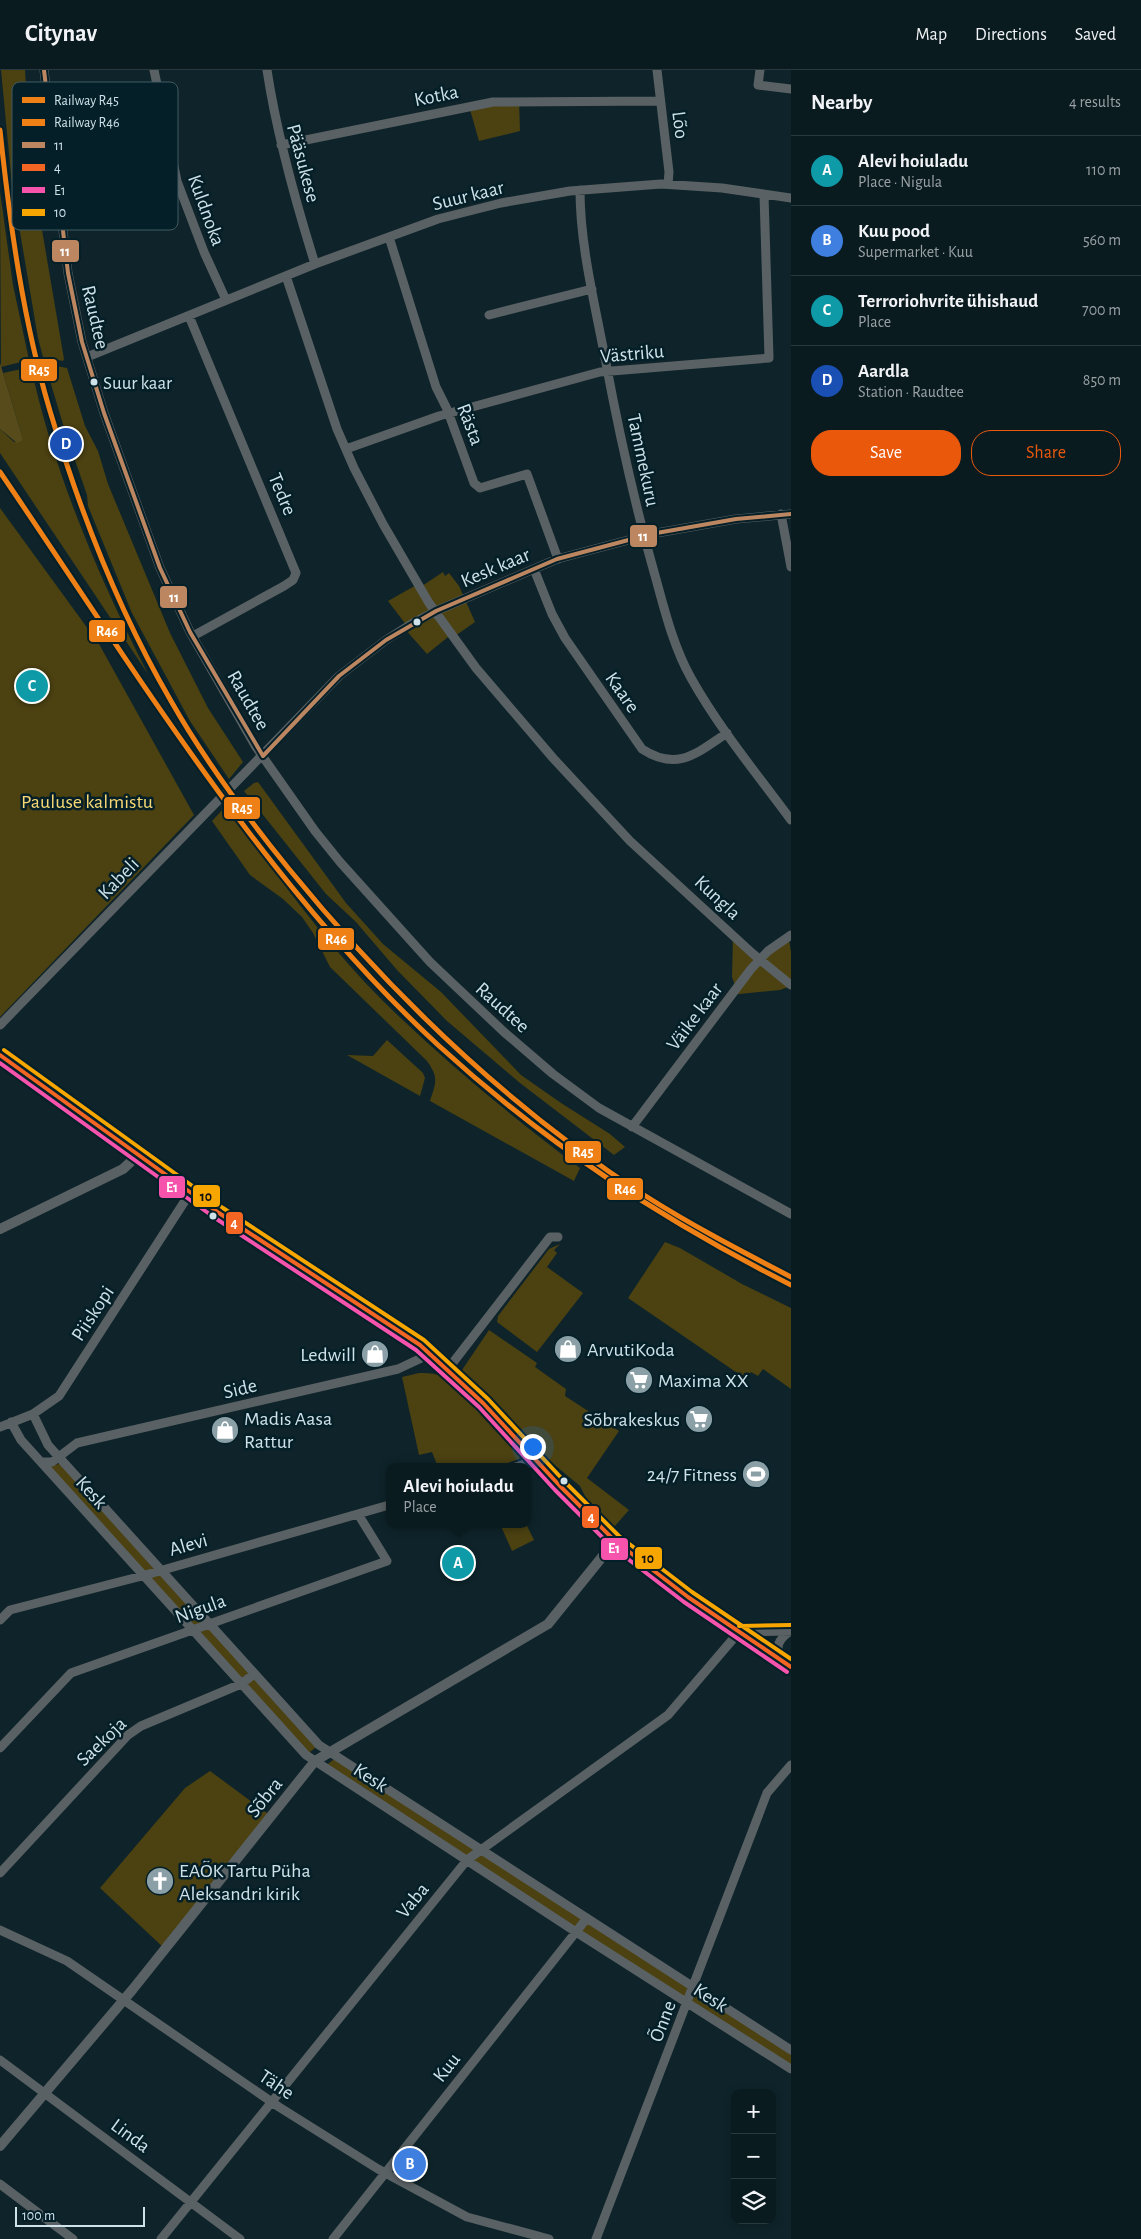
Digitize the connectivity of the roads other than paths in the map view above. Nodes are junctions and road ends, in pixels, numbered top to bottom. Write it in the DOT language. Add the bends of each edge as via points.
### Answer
graph roads {
  1 [pos="267,70"];
  2 [pos="657,70"];
  3 [pos="760,70"];
  4 [pos="791,89"];
  5 [pos="660,101"];
  6 [pos="281,145"];
  7 [pos="178,183"];
  8 [pos="668,184"];
  9 [pos="580,190"];
  10 [pos="764,194"];
  11 [pos="791,198"];
  12 [pos="63,230"];
  13 [pos="389,237"];
  14 [pos="315,264"];
  15 [pos="286,276"];
  16 [pos="592,289"];
  17 [pos="226,300"];
  18 [pos="489,315"];
  19 [pos="189,316"];
  20 [pos="87,357"];
  21 [pos="608,372"];
  22 [pos="448,414"];
  23 [pos="346,449"];
  24 [pos="781,514"];
  25 [pos="791,514"];
  26 [pos="643,536"];
  27 [pos="558,559"];
  28 [pos="791,567"];
  29 [pos="534,569"];
  30 [pos="436,611"];
  31 [pos="192,636"];
  32 [pos="727,733"];
  33 [pos="263,756"];
  34 [pos="791,820"];
  35 [pos="791,935"];
  36 [pos="760,960"];
  37 [pos="791,985"];
  38 [pos="0,1025"];
  39 [pos="0,1055"];
  40 [pos="632,1127"];
  41 [pos="138,1155"];
  42 [pos="190,1192"];
  43 [pos="791,1214"];
  44 [pos="0,1229"];
  45 [pos="558,1237"];
  46 [pos="430,1354"];
  47 [pos="448,1369"];
  48 [pos="32,1414"];
  49 [pos="11,1422"];
  50 [pos="0,1427"];
  51 [pos="59,1458"];
  52 [pos="536,1460"];
  53 [pos="41,1462"];
  54 [pos="527,1463"];
  55 [pos="386,1506"];
  56 [pos="358,1514"];
  57 [pos="615,1542"];
  58 [pos="161,1570"];
  59 [pos="142,1576"];
  60 [pos="0,1620"];
  61 [pos="208,1623"];
  62 [pos="192,1630"];
  63 [pos="791,1631"];
  64 [pos="738,1632"];
  65 [pos="788,1665"];
  66 [pos="254,1674"];
  67 [pos="241,1684"];
  68 [pos="0,1748"];
  69 [pos="329,1752"];
  70 [pos="315,1761"];
  71 [pos="791,1765"];
  72 [pos="481,1848"];
  73 [pos="466,1860"];
  74 [pos="0,1874"];
  75 [pos="587,1918"];
  76 [pos="0,1930"];
  77 [pos="576,1932"];
  78 [pos="694,1987"];
  79 [pos="124,2000"];
  80 [pos="688,2003"];
  81 [pos="791,2050"];
  82 [pos="0,2060"];
  83 [pos="791,2069"];
  84 [pos="44,2094"];
  85 [pos="271,2102"];
  86 [pos="0,2146"];
  87 [pos="385,2172"];
  88 [pos="0,2184"];
  89 [pos="191,2201"];
  90 [pos="73,2239"];
  91 [pos="161,2239"];
  92 [pos="240,2239"];
  93 [pos="333,2239"];
  94 [pos="549,2239"];
  95 [pos="596,2239"];
  1 -- 6 [label="street, Pääsukese"];
  2 -- 5 [label="street, Lõo"];
  3 -- 4 [label="street" via="758,84"];
  5 -- 6 [label="street, Kotka" via="493,102"];
  5 -- 8 [label="street, Lõo"];
  6 -- 14 [label="street, Pääsukese"];
  7 -- 17 [label="street, Kuldnoka"];
  8 -- 9 [label="street, Suur kaar"];
  8 -- 10 [label="street, Suur kaar"];
  9 -- 13 [label="street, Suur kaar" via="438,219"];
  9 -- 16 [label="street, Tammekuru"];
  10 -- 11 [label="street, Suur kaar"];
  10 -- 21 [label="street, Västriku" via="768,358"];
  12 -- 20 [label="street, Raudtee" via="68,273"];
  13 -- 14 [label="street, Suur kaar"];
  13 -- 22 [label="street, Rästa" via="427,361"];
  14 -- 15 [label="street, Suur kaar"];
  15 -- 17 [label="street, Suur kaar"];
  15 -- 23 [label="street, Kungla"];
  16 -- 18 [label="street"];
  16 -- 21 [label="street, Tammekuru"];
  17 -- 19 [label="street, Suur kaar"];
  19 -- 20 [label="street, Suur kaar"];
  19 -- 31 [label="street, Tedre" via="296,573 293,580 284,586"];
  20 -- 31 [label="street, Raudtee" via="141,519"];
  21 -- 22 [label="street, Västriku"];
  21 -- 26 [label="street, Tammekuru"];
  22 -- 23 [label="street, Västriku"];
  22 -- 27 [label="street, Rästa" via="474,483 480,488 527,474"];
  23 -- 30 [label="street, Kungla" via="383,524"];
  24 -- 25 [label="street, Kesk kaar"];
  24 -- 26 [label="street, Kesk kaar"];
  24 -- 28 [label="street"];
  26 -- 27 [label="street, Kesk kaar"];
  26 -- 32 [label="street, Tammekuru" via="683,660"];
  27 -- 29 [label="street, Kesk kaar"];
  29 -- 30 [label="street, Kesk kaar"];
  29 -- 32 [label="street, Kaare" via="565,638 642,749 654,757 670,760 692,757"];
  30 -- 33 [label="street, Kesk kaar" via="386,640 339,676"];
  30 -- 36 [label="street, Kungla" via="476,668 630,841"];
  31 -- 33 [label="street, Raudtee"];
  32 -- 34 [label="street, Tammekuru"];
  33 -- 38 [label="street, Kabeli"];
  33 -- 40 [label="street, Raudtee" via="335,856 437,968 553,1074 599,1108"];
  35 -- 36 [label="street, Väike kaar" via="768,950"];
  36 -- 37 [label="street, Kungla"];
  36 -- 40 [label="street, Väike kaar"];
  39 -- 41 [label="main road"];
  40 -- 43 [label="street, Raudtee"];
  41 -- 42 [label="main road"];
  41 -- 44 [label="street" via="123,1169"];
  42 -- 46 [label="main road" via="420,1344"];
  42 -- 48 [label="street, Piiskopi" via="59,1396"];
  45 -- 47 [label="street" via="550,1237"];
  46 -- 47 [label="main road"];
  46 -- 51 [label="street, Side" via="398,1369 77,1443"];
  47 -- 52 [label="main road"];
  48 -- 49 [label="street, Piiskopi"];
  48 -- 51 [label="street, Kesk" via="48,1445"];
  49 -- 50 [label="street, Piiskopi"];
  49 -- 53 [label="street, Kesk" via="21,1440"];
  51 -- 53 [label="street"];
  51 -- 58 [label="street, Kesk"];
  52 -- 54 [label="street"];
  52 -- 57 [label="main road"];
  53 -- 59 [label="street, Kesk"];
  55 -- 56 [label="street, Alevi"];
  56 -- 58 [label="street, Alevi"];
  56 -- 61 [label="street, Nigula" via="387,1561"];
  57 -- 64 [label="main road"];
  57 -- 69 [label="street, Sõbra" via="548,1624"];
  58 -- 59 [label="street, Alevi"];
  58 -- 61 [label="street, Kesk"];
  59 -- 60 [label="street, Alevi" via="10,1610"];
  59 -- 62 [label="street, Kesk"];
  61 -- 62 [label="street, Nigula"];
  61 -- 66 [label="street, Kesk"];
  62 -- 67 [label="street, Kesk"];
  62 -- 68 [label="street, Nigula" via="72,1673"];
  63 -- 64 [label="street"];
  63 -- 65 [label="street" via="778,1643 779,1654"];
  64 -- 65 [label="main road"];
  64 -- 72 [label="street, Vaba" via="668,1715"];
  66 -- 67 [label="street, Saekoja"];
  66 -- 69 [label="street, Kesk"];
  67 -- 70 [label="street, Kesk"];
  67 -- 74 [label="street, Saekoja" via="140,1726 128,1735"];
  69 -- 70 [label="street, Sõbra"];
  69 -- 72 [label="street, Kesk"];
  70 -- 73 [label="street, Kesk"];
  70 -- 79 [label="street, Sõbra"];
  71 -- 78 [label="street, Õnne" via="767,1794"];
  72 -- 73 [label="street, Vaba"];
  72 -- 75 [label="street, Kesk"];
  73 -- 77 [label="street, Kesk"];
  73 -- 85 [label="street, Vaba"];
  75 -- 77 [label="street, Kuu"];
  75 -- 78 [label="street, Kesk"];
  76 -- 79 [label="street, Tähe" via="67,1961"];
  77 -- 80 [label="street, Kesk"];
  77 -- 87 [label="street, Kuu"];
  78 -- 80 [label="street, Õnne"];
  78 -- 81 [label="street, Kesk"];
  79 -- 84 [label="street, Sõbra"];
  79 -- 85 [label="street, Tähe"];
  80 -- 83 [label="street, Kesk"];
  80 -- 95 [label="street, Õnne"];
  82 -- 84 [label="street, Linda"];
  84 -- 86 [label="street, Sõbra"];
  84 -- 89 [label="street, Linda"];
  85 -- 87 [label="street, Tähe"];
  85 -- 89 [label="street, Vaba"];
  87 -- 93 [label="street, Kuu"];
  87 -- 94 [label="street, Tähe" via="467,2217"];
  88 -- 90 [label="street"];
  89 -- 91 [label="street, Vaba"];
  89 -- 92 [label="street, Linda"];
}
